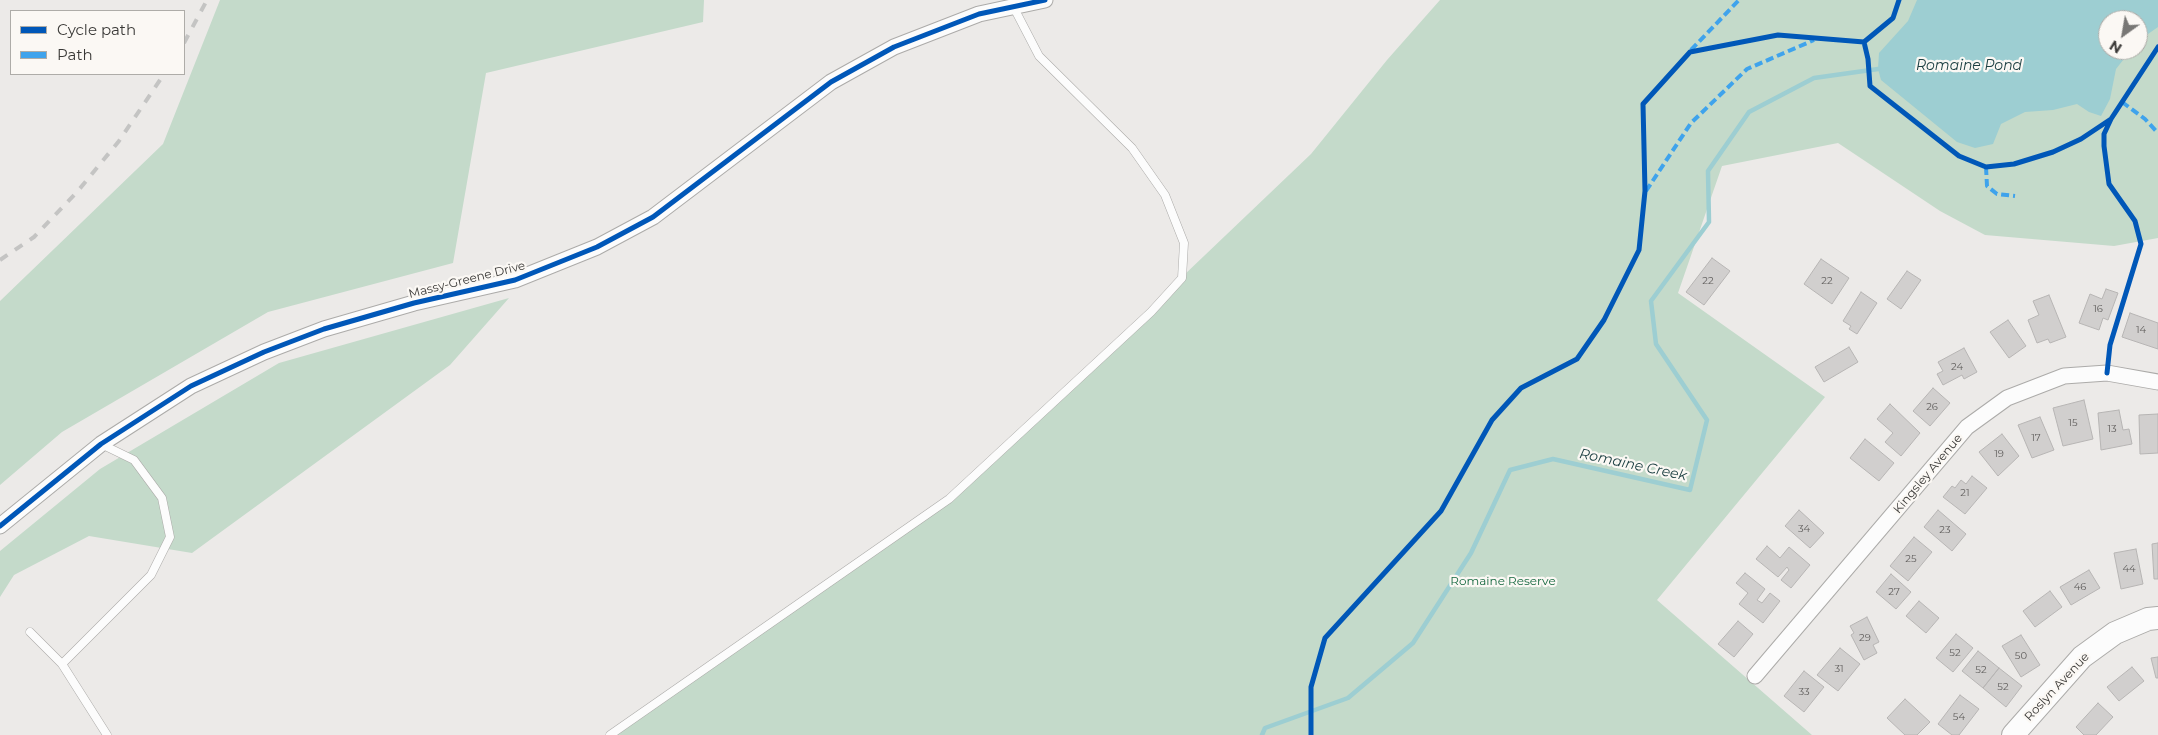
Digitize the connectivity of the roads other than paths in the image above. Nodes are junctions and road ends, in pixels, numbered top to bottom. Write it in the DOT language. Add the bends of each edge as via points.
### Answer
graph roads {
  1 [pos="1045,0"];
  2 [pos="1013,6"];
  3 [pos="2158,382"];
  4 [pos="101,444"];
  5 [pos="0,526"];
  6 [pos="2158,618"];
  7 [pos="30,632"];
  8 [pos="62,664"];
  9 [pos="1755,676"];
  10 [pos="108,735"];
  11 [pos="610,735"];
  12 [pos="2013,735"];
  1 -- 2 [label="street, Massy-Greene Drive"];
  2 -- 4 [label="street, Massy-Greene Drive" via="978,14 894,47 831,82 653,217 597,247 515,280 362,317 264,352 191,386"];
  2 -- 11 [label="lane" via="1039,56 1132,148 1165,195 1184,243 1182,278 1151,312 949,499"];
  3 -- 9 [label="street, Kingsley Avenue" via="2107,373 2064,376 2007,398 1967,427"];
  4 -- 5 [label="street, Massy-Greene Drive"];
  4 -- 8 [label="lane" via="134,460 157,490 162,498 170,537 150,575"];
  6 -- 12 [label="street, Roslyn Avenue" via="2115,633 2082,657"];
  7 -- 8 [label="lane"];
  8 -- 10 [label="lane"];
}
